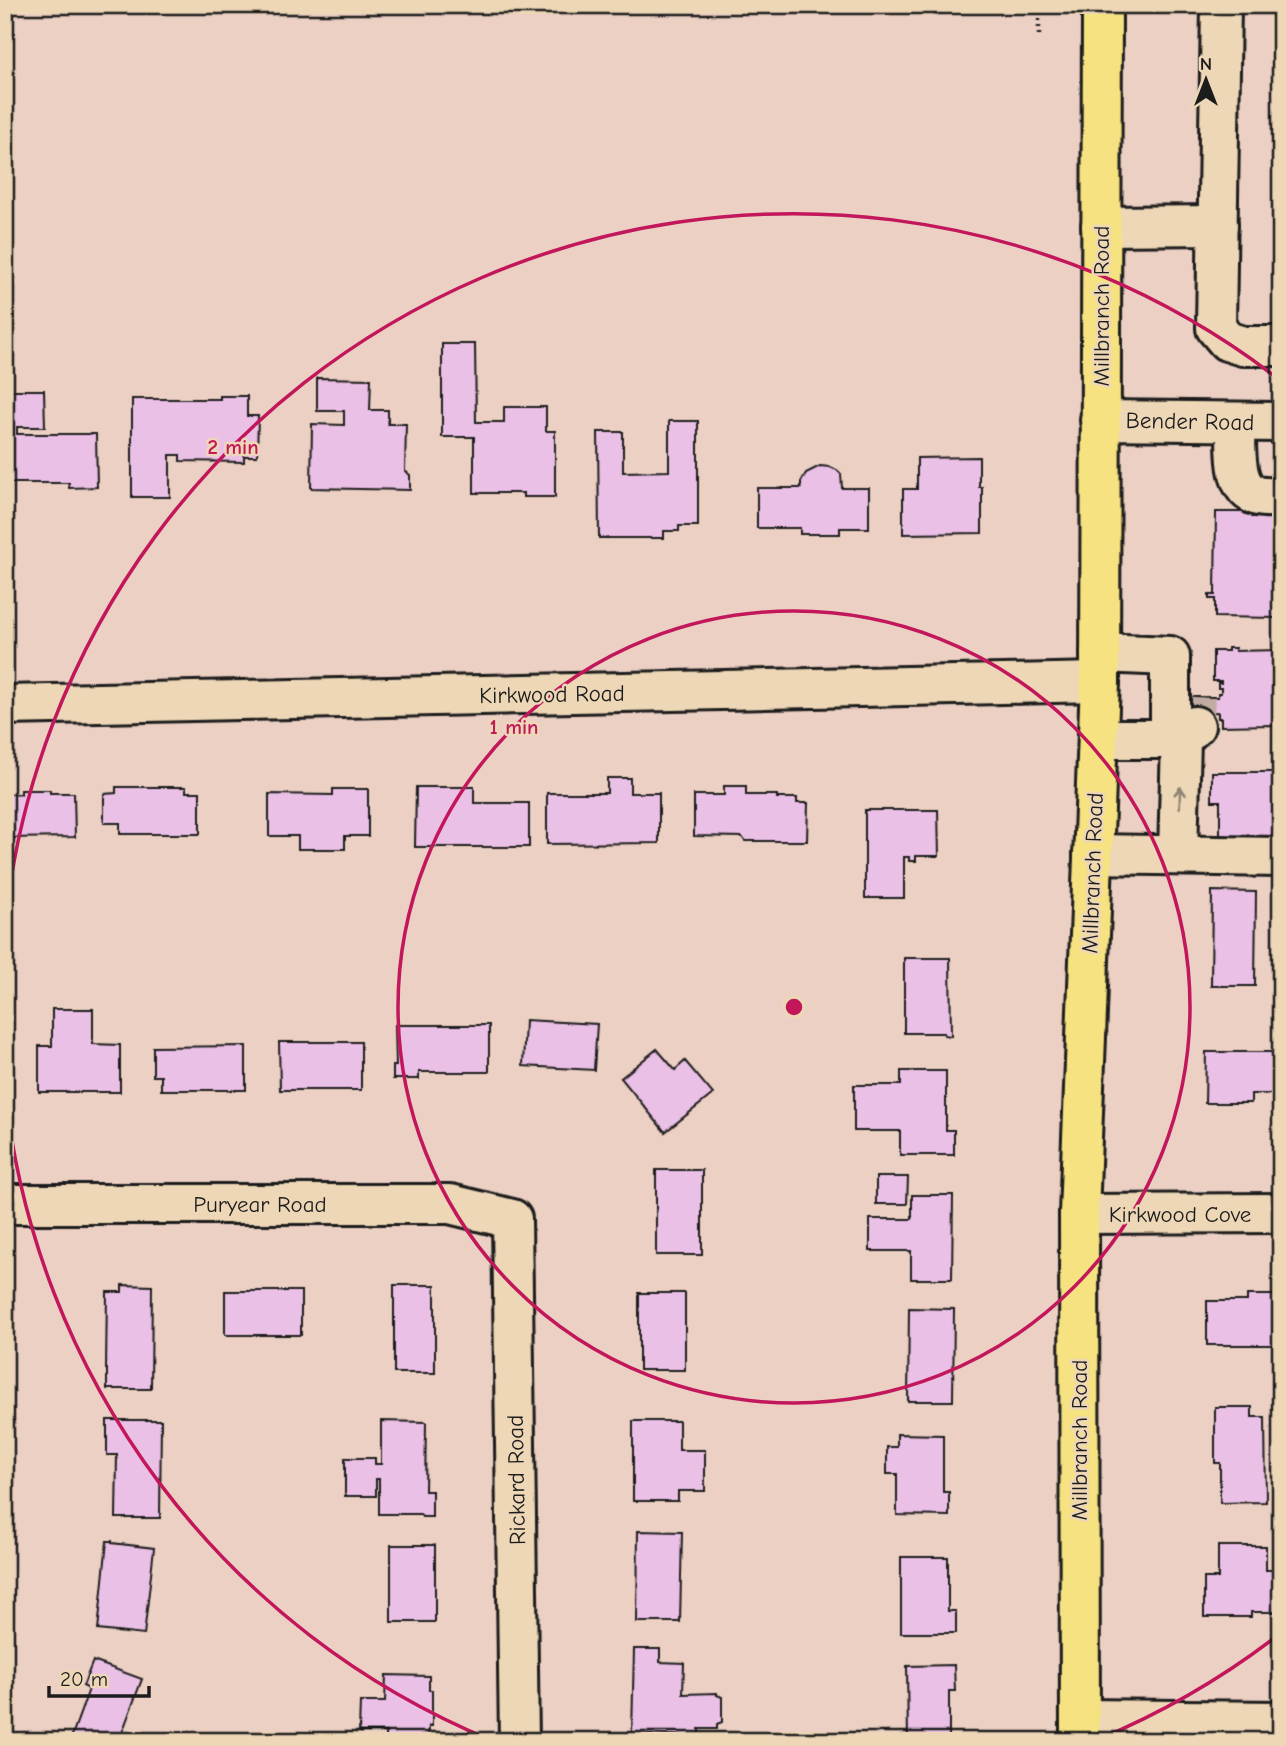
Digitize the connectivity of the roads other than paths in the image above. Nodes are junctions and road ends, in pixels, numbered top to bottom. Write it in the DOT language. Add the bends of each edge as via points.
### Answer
graph roads {
  1 [pos="1102,5"];
  2 [pos="1221,5"];
  3 [pos="1218,225"];
  4 [pos="1101,226"];
  5 [pos="1281,346"];
  6 [pos="1100,420"];
  7 [pos="1236,422"];
  8 [pos="1281,422"];
  9 [pos="1281,497"];
  10 [pos="1100,668"];
  11 [pos="5,705"];
  12 [pos="1191,716"];
  13 [pos="1098,739"];
  14 [pos="1093,854"];
  15 [pos="1178,855"];
  16 [pos="1281,857"];
  17 [pos="5,1204"];
  18 [pos="1281,1213"];
  19 [pos="1079,1214"];
  20 [pos="512,1219"];
  21 [pos="1281,1721"];
  22 [pos="1080,1730"];
  23 [pos="519,1741"];
  1 -- 4 [label="main road, Millbranch Road"];
  2 -- 3 [label="street"];
  3 -- 4 [label="street"];
  3 -- 5 [label="street" via="1216,328 1227,341 1243,346"];
  4 -- 6 [label="main road, Millbranch Road"];
  6 -- 7 [label="street, Bender Road"];
  6 -- 10 [label="main road, Millbranch Road"];
  7 -- 8 [label="street, Bender Road"];
  7 -- 9 [label="street" via="1238,475 1257,496"];
  10 -- 11 [label="street, Kirkwood Road"];
  10 -- 12 [label="street, Kirkwood Road" via="1170,656 1170,723"];
  10 -- 13 [label="main road, Millbranch Road"];
  12 -- 13 [label="street"];
  15 -- 12 [label="street, one-way"];
  13 -- 14 [label="main road, Millbranch Road"];
  14 -- 15 [label="street"];
  14 -- 19 [label="main road, Millbranch Road"];
  15 -- 16 [label="street"];
  17 -- 20 [label="street, Puryear Road" via="450,1204"];
  18 -- 19 [label="street, Kirkwood Cove"];
  19 -- 22 [label="main road, Millbranch Road"];
  20 -- 23 [label="street, Rickard Road"];
  21 -- 22 [label="street"];
}
